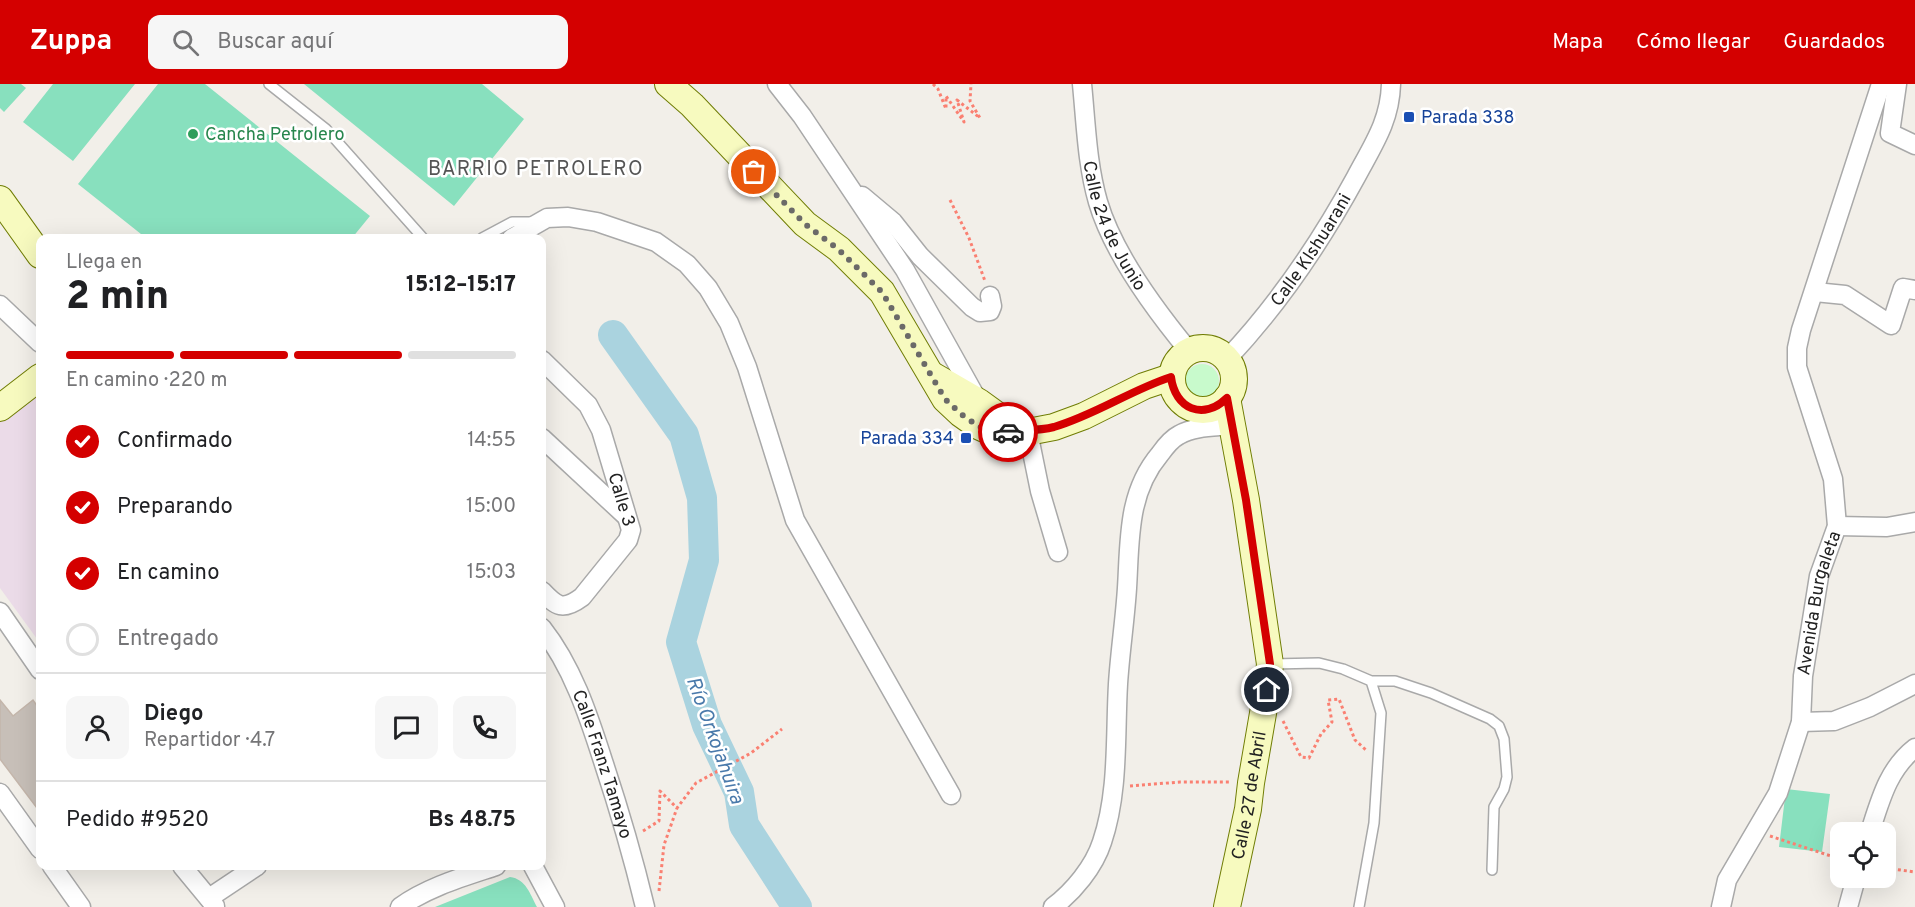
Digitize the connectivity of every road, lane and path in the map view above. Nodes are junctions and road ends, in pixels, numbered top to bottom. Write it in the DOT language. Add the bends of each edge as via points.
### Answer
graph roads {
  1 [pos="268,84"];
  2 [pos="668,84"];
  3 [pos="777,84"];
  4 [pos="933,84"];
  5 [pos="971,84"];
  6 [pos="1082,84"];
  7 [pos="1391,84"];
  8 [pos="1881,84"];
  9 [pos="1897,84"];
  10 [pos="1915,145"];
  11 [pos="843,179"];
  12 [pos="0,199"];
  13 [pos="950,200"];
  14 [pos="538,222"];
  15 [pos="419,234"];
  16 [pos="490,234"];
  17 [pos="518,234"];
  18 [pos="36,250"];
  19 [pos="1915,290"];
  20 [pos="1815,292"];
  21 [pos="990,296"];
  22 [pos="0,305"];
  23 [pos="36,339"];
  24 [pos="1189,351"];
  25 [pos="1227,359"];
  26 [pos="546,364"];
  27 [pos="1171,377"];
  28 [pos="36,380"];
  29 [pos="1227,398"];
  30 [pos="0,408"];
  31 [pos="974,411"];
  32 [pos="1233,425"];
  33 [pos="1023,431"];
  34 [pos="546,442"];
  35 [pos="627,516"];
  36 [pos="1915,522"];
  37 [pos="1837,526"];
  38 [pos="1058,552"];
  39 [pos="546,594"];
  40 [pos="0,612"];
  41 [pos="546,634"];
  42 [pos="36,660"];
  43 [pos="1270,664"];
  44 [pos="1371,681"];
  45 [pos="1915,684"];
  46 [pos="1282,719"];
  47 [pos="1801,722"];
  48 [pos="782,729"];
  49 [pos="1915,748"];
  50 [pos="1379,760"];
  51 [pos="1251,783"];
  52 [pos="1114,788"];
  53 [pos="0,793"];
  54 [pos="951,795"];
  55 [pos="677,808"];
  56 [pos="6,814"];
  57 [pos="1873,822"];
  58 [pos="1758,830"];
  59 [pos="629,841"];
  60 [pos="36,845"];
  61 [pos="1830,856"];
  62 [pos="1896,869"];
  63 [pos="55,870"];
  64 [pos="185,870"];
  65 [pos="252,870"];
  66 [pos="484,870"];
  67 [pos="535,870"];
  68 [pos="1492,870"];
  69 [pos="1915,872"];
  70 [pos="1853,888"];
  71 [pos="659,894"];
  72 [pos="212,903"];
  73 [pos="81,907"];
  74 [pos="400,907"];
  75 [pos="555,907"];
  76 [pos="645,907"];
  77 [pos="1053,907"];
  78 [pos="1227,907"];
  79 [pos="1359,907"];
  80 [pos="1721,907"];
  81 [pos="1848,907"];
  1 -- 15 [label="lane" via="326,129"];
  2 -- 31 [label="main road" via="805,224 838,249 882,292 932,374"];
  3 -- 11 [label="street"];
  4 -- 5 [label="path" via="946,109 946,96 964,122 957,100 980,118 970,100"];
  6 -- 24 [label="street, Calle 24 de Junio" via="1089,160 1107,226 1159,314"];
  7 -- 25 [label="street, Calle KIshuarani" via="1391,104 1382,130 1340,205 1301,270 1258,327"];
  8 -- 20 [label="street, Avenida Burgaleta"];
  9 -- 10 [label="street" via="1890,133"];
  11 -- 21 [label="street" via="893,222 920,256 972,307 980,312 990,310"];
  11 -- 31 [label="street" via="905,270"];
  12 -- 18 [label="main road"];
  13 -- 21 [label="path"];
  14 -- 16 [label="lane" via="512,222"];
  14 -- 17 [label="street"];
  14 -- 54 [label="street" via="568,217 597,222 656,242 687,264 708,288 729,323 747,367 795,520"];
  19 -- 20 [label="street" via="1903,288 1892,324 1845,296"];
  20 -- 37 [label="street, Avenida Burgaleta" via="1801,330 1797,368 1833,479"];
  22 -- 23 [label="street"];
  24 -- 25 [label="main road" via="1210,348"];
  24 -- 27 [label="main road" via="1177,361"];
  25 -- 29 [label="main road" via="1234,378"];
  26 -- 35 [label="street, Calle 3" via="588,405 601,430"];
  27 -- 29 [label="main road" via="1176,396 1192,408 1211,409"];
  27 -- 33 [label="main road" via="1054,427"];
  28 -- 30 [label="main road"];
  29 -- 32 [label="main road, Calle 27 de Abril"];
  31 -- 33 [label="main road"];
  32 -- 43 [label="main road, Calle 27 de Abril"];
  32 -- 52 [label="street" via="1177,435 1151,465 1138,490 1131,522 1118,683"];
  33 -- 38 [label="street"];
  34 -- 35 [label="street"];
  35 -- 39 [label="street, Calle 3" via="631,530 628,540 582,597 567,606 558,605"];
  36 -- 37 [label="street" via="1887,527"];
  37 -- 47 [label="street, Avenida Burgaleta" via="1819,576 1803,676"];
  40 -- 42 [label="street"];
  41 -- 59 [label="street, Calle Franz Tamayo" via="587,712"];
  43 -- 44 [label="lane" via="1319,663"];
  43 -- 51 [label="main road, Calle 27 de Abril"];
  44 -- 50 [label="lane" via="1381,713"];
  44 -- 68 [label="lane" via="1410,685 1499,726 1507,777 1494,807"];
  45 -- 47 [label="street" via="1834,721"];
  46 -- 50 [label="path" via="1301,757 1309,758 1332,722 1328,700 1339,699 1354,740"];
  47 -- 58 [label="street, Avenida Burgaleta" via="1778,793"];
  48 -- 55 [label="path" via="752,753 696,783"];
  49 -- 57 [label="street" via="1891,776"];
  50 -- 79 [label="lane" via="1374,823"];
  51 -- 52 [label="path" via="1180,782"];
  51 -- 78 [label="main road, Calle 27 de Abril"];
  52 -- 77 [label="street" via="1102,845 1079,883"];
  53 -- 56 [label="street"];
  55 -- 59 [label="path" via="660,791 659,821"];
  55 -- 71 [label="path" via="664,845"];
  56 -- 60 [label="street"];
  58 -- 61 [label="path"];
  58 -- 80 [label="street, Avenida Burgaleta" via="1727,880"];
  59 -- 76 [label="street, Calle Franz Tamayo"];
  62 -- 69 [label="path"];
  63 -- 73 [label="street"];
  64 -- 72 [label="street"];
  65 -- 72 [label="street"];
  66 -- 74 [label="street" via="443,884"];
  67 -- 75 [label="street"];
  70 -- 81 [label="street"];
}
